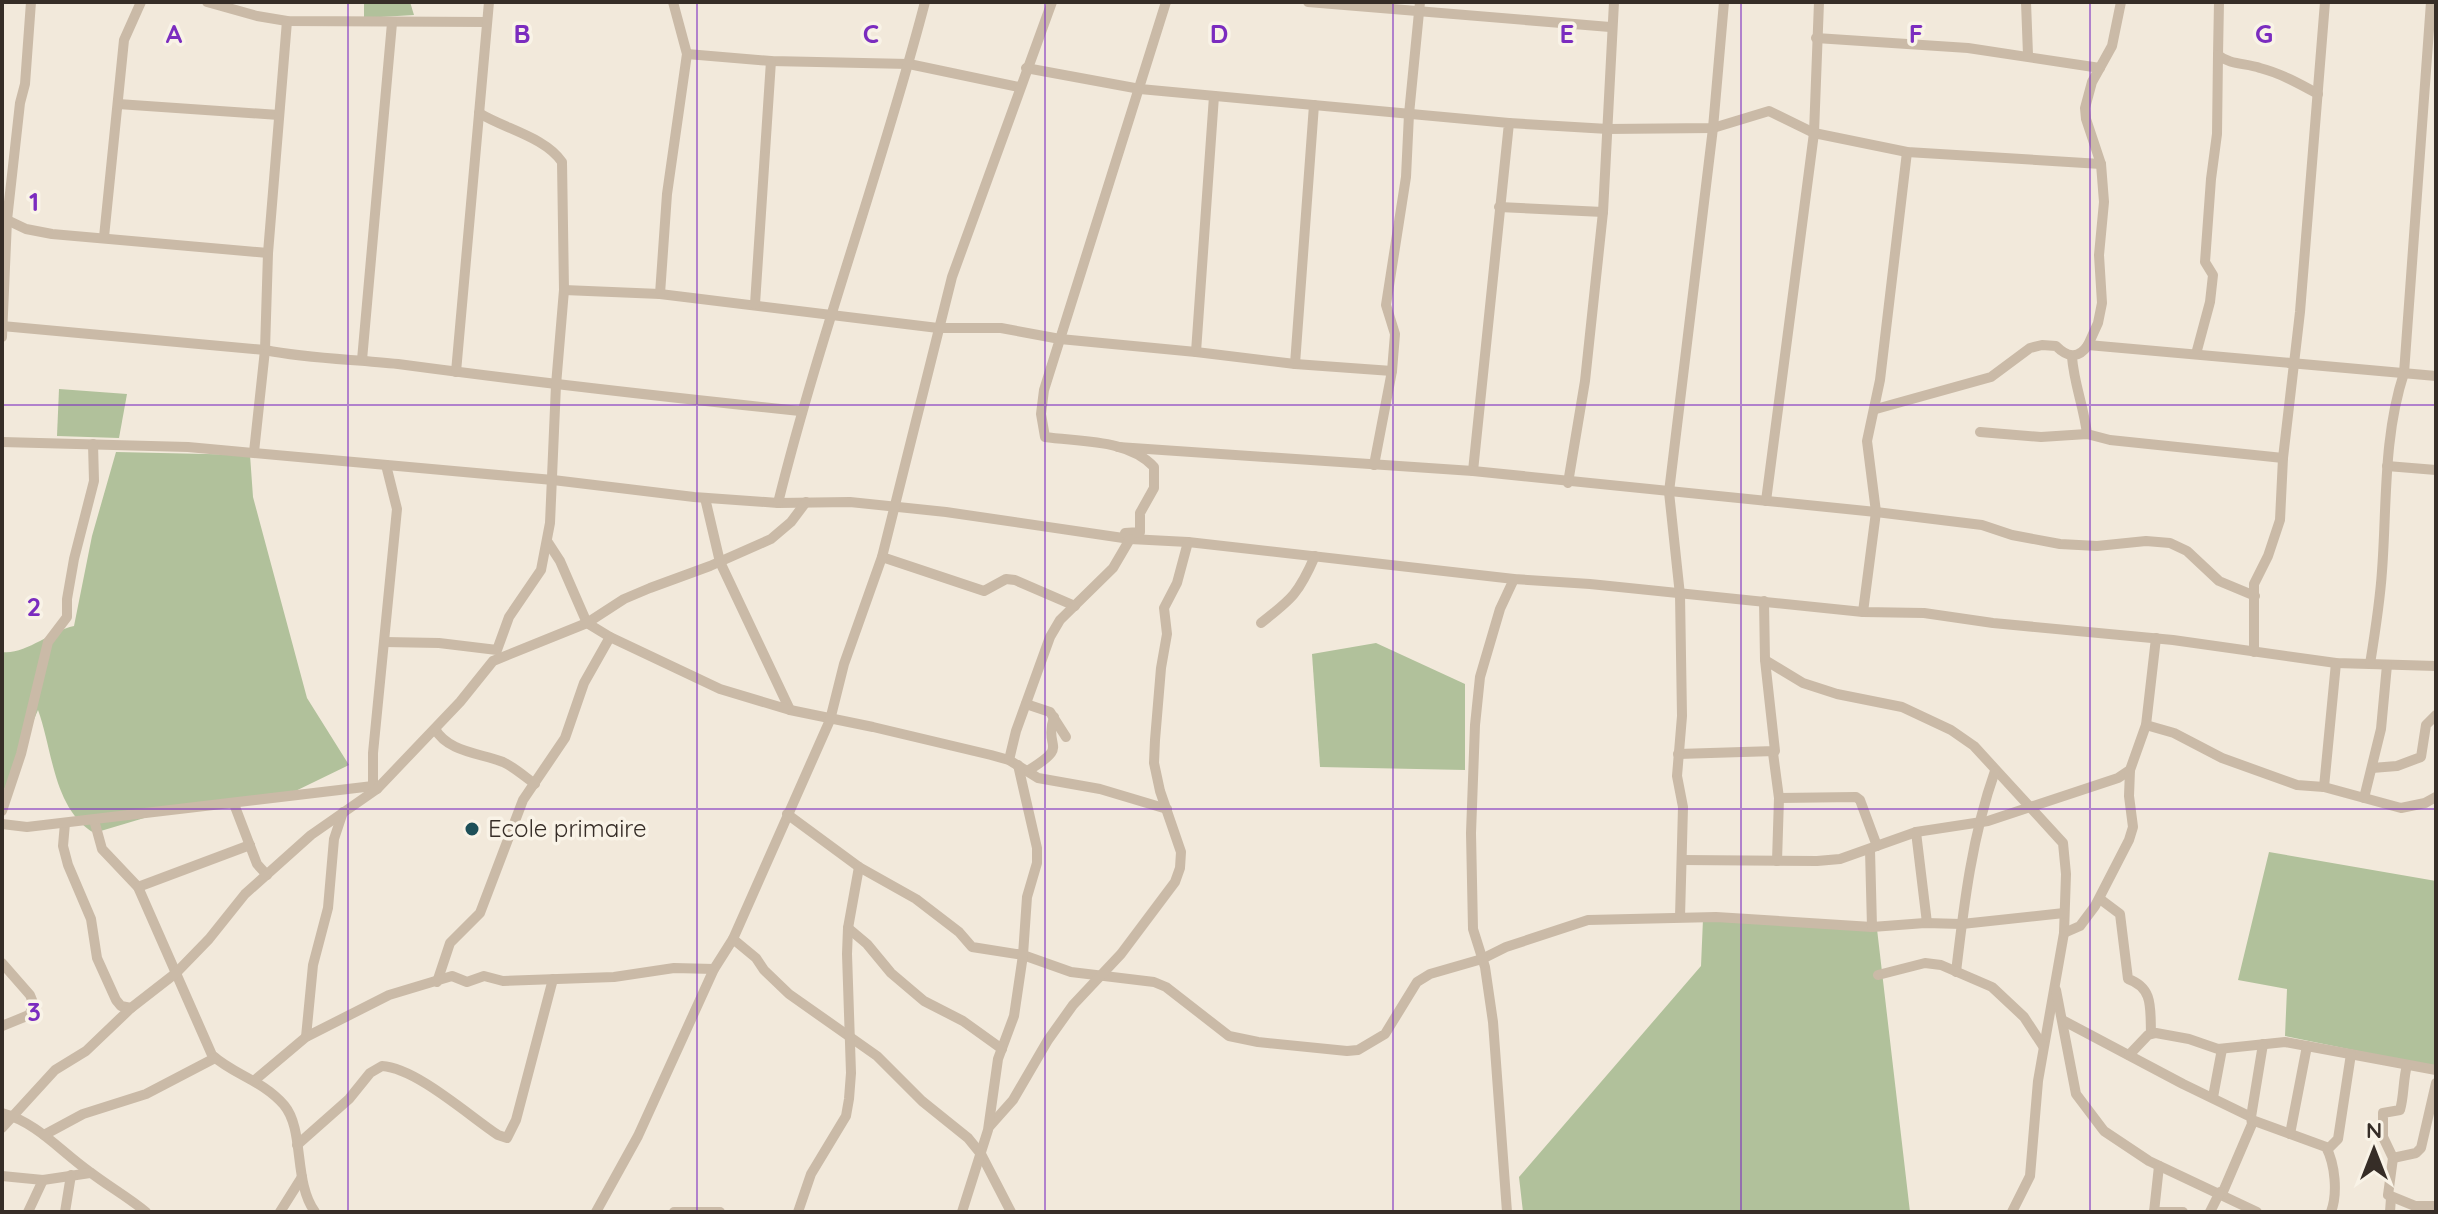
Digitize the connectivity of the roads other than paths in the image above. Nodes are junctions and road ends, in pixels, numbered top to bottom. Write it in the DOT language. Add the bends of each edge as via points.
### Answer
graph roads {
  1 [pos="31,2"];
  2 [pos="141,2"];
  3 [pos="207,2"];
  4 [pos="489,2"];
  5 [pos="673,2"];
  6 [pos="925,2"];
  7 [pos="1052,2"];
  8 [pos="1166,2"];
  9 [pos="1308,2"];
  10 [pos="1614,2"];
  11 [pos="1724,2"];
  12 [pos="1819,2"];
  13 [pos="2026,2"];
  14 [pos="2121,2"];
  15 [pos="2219,2"];
  16 [pos="2325,2"];
  17 [pos="2431,2"];
  18 [pos="1419,7"];
  19 [pos="287,21"];
  20 [pos="487,22"];
  21 [pos="392,23"];
  22 [pos="1610,27"];
  23 [pos="1816,38"];
  24 [pos="687,54"];
  25 [pos="2028,55"];
  26 [pos="2218,55"];
  27 [pos="771,61"];
  28 [pos="909,64"];
  29 [pos="1026,68"];
  30 [pos="2100,68"];
  31 [pos="1019,87"];
  32 [pos="2431,88"];
  33 [pos="1140,89"];
  34 [pos="2318,94"];
  35 [pos="1214,96"];
  36 [pos="118,104"];
  37 [pos="1314,105"];
  38 [pos="479,113"];
  39 [pos="1409,114"];
  40 [pos="279,115"];
  41 [pos="1509,123"];
  42 [pos="1713,128"];
  43 [pos="1608,129"];
  44 [pos="1814,133"];
  45 [pos="1907,152"];
  46 [pos="2101,164"];
  47 [pos="1499,207"];
  48 [pos="1603,212"];
  49 [pos="7,220"];
  50 [pos="104,237"];
  51 [pos="268,253"];
  52 [pos="564,290"];
  53 [pos="660,294"];
  54 [pos="755,304"];
  55 [pos="830,314"];
  56 [pos="2,327"];
  57 [pos="938,328"];
  58 [pos="2,337"];
  59 [pos="1060,339"];
  60 [pos="2088,345"];
  61 [pos="265,350"];
  62 [pos="1196,352"];
  63 [pos="2196,354"];
  64 [pos="2072,357"];
  65 [pos="362,360"];
  66 [pos="2293,361"];
  67 [pos="1295,364"];
  68 [pos="1392,371"];
  69 [pos="456,372"];
  70 [pos="2404,373"];
  71 [pos="2436,376"];
  72 [pos="556,385"];
  73 [pos="1876,409"];
  74 [pos="800,411"];
  75 [pos="1980,432"];
  76 [pos="2087,434"];
  77 [pos="2,442"];
  78 [pos="93,444"];
  79 [pos="1118,447"];
  80 [pos="254,452"];
  81 [pos="2283,458"];
  82 [pos="386,465"];
  83 [pos="1374,465"];
  84 [pos="2387,466"];
  85 [pos="2436,470"];
  86 [pos="1473,471"];
  87 [pos="553,480"];
  88 [pos="1568,483"];
  89 [pos="1669,492"];
  90 [pos="705,498"];
  91 [pos="1766,501"];
  92 [pos="806,502"];
  93 [pos="778,503"];
  94 [pos="894,507"];
  95 [pos="1876,512"];
  96 [pos="1105,534"];
  97 [pos="1130,539"];
  98 [pos="547,541"];
  99 [pos="1188,542"];
  100 [pos="1315,556"];
  101 [pos="882,557"];
  102 [pos="720,562"];
  103 [pos="1514,579"];
  104 [pos="1680,595"];
  105 [pos="2255,596"];
  106 [pos="1764,601"];
  107 [pos="1075,606"];
  108 [pos="1863,612"];
  109 [pos="587,623"];
  110 [pos="1261,623"];
  111 [pos="610,637"];
  112 [pos="2156,638"];
  113 [pos="385,642"];
  114 [pos="2254,652"];
  115 [pos="495,655"];
  116 [pos="1765,660"];
  117 [pos="2336,663"];
  118 [pos="2370,664"];
  119 [pos="2387,665"];
  120 [pos="2436,666"];
  121 [pos="1026,704"];
  122 [pos="790,710"];
  123 [pos="2436,715"];
  124 [pos="1054,717"];
  125 [pos="830,720"];
  126 [pos="2146,725"];
  127 [pos="435,729"];
  128 [pos="1066,737"];
  129 [pos="1773,753"];
  130 [pos="1678,754"];
  131 [pos="1018,765"];
  132 [pos="2372,768"];
  133 [pos="2130,770"];
  134 [pos="1995,771"];
  135 [pos="535,784"];
  136 [pos="375,787"];
  137 [pos="2324,787"];
  138 [pos="2436,797"];
  139 [pos="1779,798"];
  140 [pos="2364,798"];
  141 [pos="234,804"];
  142 [pos="2030,807"];
  143 [pos="1167,809"];
  144 [pos="2,811"];
  145 [pos="343,812"];
  146 [pos="787,814"];
  147 [pos="94,820"];
  148 [pos="65,823"];
  149 [pos="1978,823"];
  150 [pos="2,824"];
  151 [pos="1916,832"];
  152 [pos="250,845"];
  153 [pos="1874,848"];
  154 [pos="1682,860"];
  155 [pos="1777,861"];
  156 [pos="859,867"];
  157 [pos="267,875"];
  158 [pos="138,887"];
  159 [pos="2100,899"];
  160 [pos="2064,913"];
  161 [pos="1680,917"];
  162 [pos="1927,923"];
  163 [pos="1962,924"];
  164 [pos="1872,927"];
  165 [pos="848,928"];
  166 [pos="2064,933"];
  167 [pos="733,939"];
  168 [pos="1023,955"];
  169 [pos="1482,959"];
  170 [pos="2,963"];
  171 [pos="714,969"];
  172 [pos="1956,972"];
  173 [pos="176,973"];
  174 [pos="1878,975"];
  175 [pos="1097,976"];
  176 [pos="553,979"];
  177 [pos="437,982"];
  178 [pos="2055,984"];
  179 [pos="131,1008"];
  180 [pos="2064,1021"];
  181 [pos="2,1026"];
  182 [pos="2151,1033"];
  183 [pos="849,1036"];
  184 [pos="306,1037"];
  185 [pos="2263,1044"];
  186 [pos="2043,1046"];
  187 [pos="2307,1046"];
  188 [pos="1002,1049"];
  189 [pos="2222,1049"];
  190 [pos="2351,1054"];
  191 [pos="2129,1055"];
  192 [pos="215,1058"];
  193 [pos="2407,1065"];
  194 [pos="2436,1070"];
  195 [pos="255,1080"];
  196 [pos="2436,1083"];
  197 [pos="2213,1097"];
  198 [pos="2,1113"];
  199 [pos="14,1116"];
  200 [pos="2252,1118"];
  201 [pos="989,1127"];
  202 [pos="2,1128"];
  203 [pos="2290,1134"];
  204 [pos="44,1135"];
  205 [pos="297,1145"];
  206 [pos="2328,1149"];
  207 [pos="981,1154"];
  208 [pos="2393,1158"];
  209 [pos="2159,1166"];
  210 [pos="90,1173"];
  211 [pos="71,1175"];
  212 [pos="2,1176"];
  213 [pos="302,1177"];
  214 [pos="43,1180"];
  215 [pos="2221,1193"];
  216 [pos="2391,1198"];
  217 [pos="2436,1206"];
  218 [pos="28,1212"];
  219 [pos="65,1212"];
  220 [pos="146,1212"];
  221 [pos="280,1212"];
  222 [pos="315,1212"];
  223 [pos="596,1212"];
  224 [pos="674,1212"];
  225 [pos="720,1212"];
  226 [pos="798,1212"];
  227 [pos="962,1212"];
  228 [pos="1011,1212"];
  229 [pos="1507,1212"];
  230 [pos="2012,1212"];
  231 [pos="2154,1212"];
  232 [pos="2183,1212"];
  233 [pos="2210,1212"];
  234 [pos="2257,1212"];
  235 [pos="2331,1212"];
  236 [pos="2390,1212"];
  1 -- 49 [label="street"];
  2 -- 36 [label="street" via="124,40"];
  3 -- 19 [label="street"];
  4 -- 20 [label="street"];
  5 -- 24 [label="street"];
  6 -- 28 [label="street"];
  7 -- 29 [label="street"];
  8 -- 33 [label="street"];
  9 -- 18 [label="street"];
  10 -- 22 [label="street"];
  11 -- 42 [label="street"];
  12 -- 23 [label="street"];
  13 -- 25 [label="street"];
  14 -- 30 [label="street" via="2112,46"];
  15 -- 26 [label="street"];
  16 -- 34 [label="street"];
  17 -- 32 [label="street"];
  18 -- 22 [label="street"];
  18 -- 39 [label="street"];
  19 -- 21 [label="street"];
  19 -- 40 [label="street"];
  20 -- 21 [label="street"];
  20 -- 38 [label="street"];
  21 -- 65 [label="street"];
  22 -- 43 [label="street"];
  23 -- 25 [label="street"];
  23 -- 44 [label="street"];
  24 -- 27 [label="street"];
  24 -- 53 [label="street" via="667,194"];
  25 -- 30 [label="street"];
  26 -- 34 [label="street"];
  26 -- 63 [label="street" via="2205,262 2213,275"];
  27 -- 28 [label="street"];
  27 -- 54 [label="street"];
  28 -- 31 [label="street"];
  28 -- 55 [label="street"];
  29 -- 31 [label="street"];
  29 -- 33 [label="street"];
  30 -- 46 [label="street" via="2085,108"];
  31 -- 57 [label="street"];
  32 -- 70 [label="street"];
  33 -- 35 [label="street"];
  33 -- 59 [label="street"];
  34 -- 66 [label="street"];
  35 -- 37 [label="street"];
  35 -- 62 [label="street"];
  36 -- 40 [label="street"];
  36 -- 50 [label="street"];
  37 -- 39 [label="street"];
  37 -- 67 [label="street"];
  38 -- 52 [label="street" via="546,147 562,162"];
  38 -- 69 [label="street"];
  39 -- 41 [label="street"];
  39 -- 68 [label="street" via="1406,177 1386,305 1395,334"];
  40 -- 51 [label="street"];
  41 -- 43 [label="street"];
  41 -- 47 [label="street"];
  42 -- 43 [label="street"];
  42 -- 44 [label="street" via="1769,111"];
  42 -- 89 [label="street"];
  43 -- 48 [label="street"];
  44 -- 45 [label="street"];
  44 -- 91 [label="street"];
  45 -- 46 [label="street"];
  45 -- 73 [label="street"];
  46 -- 60 [label="street" via="2102,303"];
  47 -- 48 [label="street"];
  47 -- 86 [label="street"];
  48 -- 88 [label="street"];
  49 -- 50 [label="street" via="52,234"];
  49 -- 56 [label="street"];
  50 -- 51 [label="street"];
  51 -- 61 [label="street"];
  52 -- 53 [label="street"];
  52 -- 72 [label="street"];
  53 -- 54 [label="street"];
  54 -- 55 [label="street"];
  55 -- 57 [label="street"];
  55 -- 74 [label="street"];
  56 -- 58 [label="street"];
  56 -- 61 [label="street"];
  57 -- 59 [label="street" via="1001,328"];
  57 -- 94 [label="street"];
  59 -- 62 [label="street"];
  59 -- 79 [label="street" via="1044,390 1045,437"];
  60 -- 63 [label="street"];
  60 -- 64 [label="street"];
  61 -- 65 [label="street"];
  61 -- 80 [label="street"];
  62 -- 67 [label="street"];
  63 -- 66 [label="street"];
  64 -- 73 [label="street" via="2056,346 2030,348 1991,377"];
  64 -- 76 [label="street"];
  65 -- 69 [label="street"];
  66 -- 70 [label="street"];
  66 -- 81 [label="street"];
  67 -- 68 [label="street"];
  68 -- 83 [label="street"];
  69 -- 72 [label="street"];
  70 -- 71 [label="street"];
  70 -- 84 [label="street"];
  72 -- 74 [label="street"];
  72 -- 87 [label="street"];
  73 -- 95 [label="street" via="1867,441"];
  74 -- 93 [label="street"];
  75 -- 76 [label="street"];
  76 -- 81 [label="street"];
  77 -- 78 [label="street"];
  78 -- 80 [label="street"];
  78 -- 144 [label="street" via="94,481 74,559 67,617 48,642"];
  79 -- 83 [label="street"];
  79 -- 96 [label="street" via="1136,452 1154,467 1154,488 1140,513 1140,532"];
  80 -- 82 [label="street"];
  81 -- 105 [label="street" via="2280,520 2256,575"];
  82 -- 87 [label="street"];
  82 -- 113 [label="street" via="397,509"];
  83 -- 86 [label="street"];
  84 -- 85 [label="street"];
  84 -- 118 [label="street" via="2382,575"];
  86 -- 88 [label="street"];
  87 -- 90 [label="street"];
  87 -- 98 [label="street"];
  88 -- 89 [label="street"];
  89 -- 91 [label="street"];
  89 -- 104 [label="street"];
  90 -- 93 [label="street"];
  90 -- 102 [label="street"];
  91 -- 95 [label="street"];
  92 -- 93 [label="street"];
  92 -- 94 [label="street"];
  92 -- 102 [label="street" via="771,539"];
  94 -- 96 [label="street"];
  94 -- 101 [label="street"];
  95 -- 105 [label="street" via="1982,525 2060,544 2170,543 2187,551 2219,581"];
  95 -- 108 [label="street"];
  96 -- 97 [label="street"];
  97 -- 99 [label="street"];
  97 -- 107 [label="street" via="1113,568"];
  98 -- 109 [label="street"];
  98 -- 115 [label="street" via="541,570 509,617"];
  99 -- 100 [label="street"];
  99 -- 143 [label="street" via="1164,608 1167,634 1154,763"];
  100 -- 103 [label="street"];
  100 -- 110 [label="street" via="1293,598"];
  101 -- 107 [label="street" via="984,591 1015,580"];
  101 -- 125 [label="street"];
  102 -- 109 [label="street" via="624,599"];
  102 -- 122 [label="street"];
  103 -- 104 [label="street"];
  103 -- 169 [label="street" via="1489,640 1477,696 1471,908"];
  104 -- 106 [label="street"];
  104 -- 130 [label="street"];
  105 -- 114 [label="street"];
  106 -- 108 [label="street"];
  106 -- 116 [label="street"];
  107 -- 121 [label="street" via="1050,637"];
  108 -- 112 [label="street" via="1924,613"];
  109 -- 111 [label="street"];
  109 -- 115 [label="street"];
  111 -- 122 [label="street" via="720,689"];
  111 -- 135 [label="street" via="584,683 565,738"];
  112 -- 114 [label="street"];
  112 -- 126 [label="street"];
  113 -- 115 [label="street" via="439,643"];
  113 -- 136 [label="street" via="373,753"];
  114 -- 117 [label="street"];
  115 -- 127 [label="street"];
  116 -- 129 [label="street"];
  116 -- 134 [label="street" via="1803,683 1928,718 1974,746"];
  117 -- 118 [label="street"];
  117 -- 137 [label="street"];
  118 -- 119 [label="street"];
  119 -- 120 [label="street"];
  119 -- 132 [label="street"];
  121 -- 124 [label="street"];
  121 -- 131 [label="street"];
  122 -- 125 [label="street"];
  123 -- 132 [label="street" via="2426,725 2421,757"];
  124 -- 128 [label="street"];
  124 -- 131 [label="street" via="1050,729 1055,745 1049,758"];
  125 -- 131 [label="street"];
  125 -- 146 [label="street"];
  126 -- 133 [label="street"];
  126 -- 137 [label="street" via="2297,785"];
  127 -- 135 [label="street" via="461,749 505,763"];
  127 -- 136 [label="street"];
  129 -- 130 [label="street"];
  129 -- 139 [label="street"];
  130 -- 154 [label="street"];
  131 -- 143 [label="street" via="1038,778"];
  131 -- 168 [label="street" via="1037,848"];
  132 -- 140 [label="street"];
  133 -- 142 [label="street"];
  133 -- 159 [label="street" via="2133,827"];
  134 -- 142 [label="street"];
  134 -- 149 [label="street"];
  135 -- 177 [label="street" via="523,800 480,913 450,943"];
  136 -- 141 [label="street"];
  136 -- 145 [label="street"];
  137 -- 140 [label="street"];
  138 -- 140 [label="street" via="2401,808"];
  139 -- 153 [label="street" via="1856,797"];
  139 -- 155 [label="street"];
  141 -- 147 [label="street"];
  141 -- 152 [label="street"];
  142 -- 149 [label="street"];
  142 -- 160 [label="street" via="2063,843"];
  143 -- 175 [label="street" via="1181,852 1175,882 1121,954"];
  145 -- 157 [label="street"];
  145 -- 184 [label="street" via="311,977"];
  146 -- 156 [label="street"];
  146 -- 167 [label="street"];
  147 -- 148 [label="street"];
  147 -- 158 [label="street" via="102,849"];
  148 -- 150 [label="street"];
  148 -- 179 [label="street" via="63,846 94,928 97,958 116,1000"];
  149 -- 151 [label="street"];
  149 -- 163 [label="street"];
  151 -- 153 [label="street"];
  151 -- 162 [label="street"];
  152 -- 157 [label="street"];
  152 -- 158 [label="street"];
  153 -- 155 [label="street" via="1840,859"];
  153 -- 164 [label="street"];
  154 -- 155 [label="street"];
  154 -- 161 [label="street"];
  156 -- 165 [label="street"];
  156 -- 168 [label="street" via="916,899 972,947"];
  157 -- 173 [label="street"];
  158 -- 173 [label="street"];
  159 -- 166 [label="street" via="2080,926"];
  159 -- 182 [label="street" via="2120,914 2128,979 2146,991"];
  160 -- 163 [label="street"];
  160 -- 166 [label="street"];
  161 -- 164 [label="street"];
  161 -- 169 [label="street" via="1588,920"];
  162 -- 163 [label="street"];
  162 -- 164 [label="street"];
  163 -- 172 [label="street"];
  165 -- 183 [label="street"];
  165 -- 188 [label="street" via="924,1001"];
  166 -- 178 [label="street"];
  167 -- 171 [label="street"];
  167 -- 183 [label="street" via="789,994"];
  168 -- 175 [label="street"];
  168 -- 188 [label="street" via="1014,1016"];
  169 -- 175 [label="street" via="1422,978 1385,1034 1347,1051 1239,1039 1218,1030 1166,987"];
  169 -- 229 [label="street" via="1493,1022"];
  170 -- 181 [label="street" via="34,1005 29,1015"];
  171 -- 176 [label="street"];
  171 -- 223 [label="street" via="638,1136"];
  172 -- 174 [label="street" via="1925,963"];
  172 -- 186 [label="street" via="1992,987 2024,1017"];
  173 -- 179 [label="street"];
  173 -- 192 [label="street"];
  175 -- 201 [label="street"];
  176 -- 177 [label="street" via="503,981 484,976 467,982 452,976"];
  176 -- 205 [label="street" via="507,1138 425,1083 382,1066"];
  177 -- 184 [label="street" via="389,995"];
  178 -- 180 [label="street"];
  178 -- 186 [label="street"];
  179 -- 199 [label="street" via="86,1051 55,1070"];
  180 -- 191 [label="street"];
  180 -- 209 [label="street" via="2076,1094 2104,1131"];
  182 -- 189 [label="street"];
  182 -- 191 [label="street"];
  183 -- 207 [label="street"];
  183 -- 226 [label="street" via="846,1116 811,1174"];
  184 -- 195 [label="street"];
  185 -- 187 [label="street"];
  185 -- 189 [label="street"];
  185 -- 200 [label="street"];
  186 -- 230 [label="street" via="2030,1176"];
  187 -- 190 [label="street"];
  187 -- 203 [label="street"];
  188 -- 201 [label="street"];
  189 -- 197 [label="street"];
  190 -- 193 [label="street"];
  190 -- 206 [label="street" via="2338,1139"];
  191 -- 197 [label="street"];
  192 -- 195 [label="street"];
  192 -- 204 [label="street" via="146,1094 83,1114"];
  193 -- 194 [label="street"];
  193 -- 208 [label="street" via="2402,1106 2383,1113 2383,1137"];
  195 -- 205 [label="street" via="285,1107"];
  196 -- 208 [label="street" via="2421,1148"];
  197 -- 200 [label="street"];
  198 -- 199 [label="street"];
  199 -- 202 [label="street"];
  199 -- 204 [label="street"];
  200 -- 203 [label="street"];
  200 -- 215 [label="street"];
  201 -- 207 [label="street"];
  203 -- 206 [label="street"];
  204 -- 210 [label="street"];
  205 -- 213 [label="street"];
  206 -- 235 [label="street" via="2335,1192"];
  207 -- 227 [label="street"];
  207 -- 228 [label="street"];
  208 -- 216 [label="street"];
  209 -- 215 [label="street"];
  209 -- 231 [label="street"];
  210 -- 211 [label="street"];
  210 -- 220 [label="street"];
  211 -- 214 [label="street"];
  211 -- 219 [label="street"];
  212 -- 214 [label="street"];
  213 -- 221 [label="street"];
  213 -- 222 [label="street" via="304,1194"];
  214 -- 218 [label="street"];
  215 -- 233 [label="street"];
  215 -- 234 [label="street"];
  216 -- 217 [label="street"];
  216 -- 236 [label="street"];
  224 -- 225 [label="street"];
  231 -- 232 [label="street"];
}
